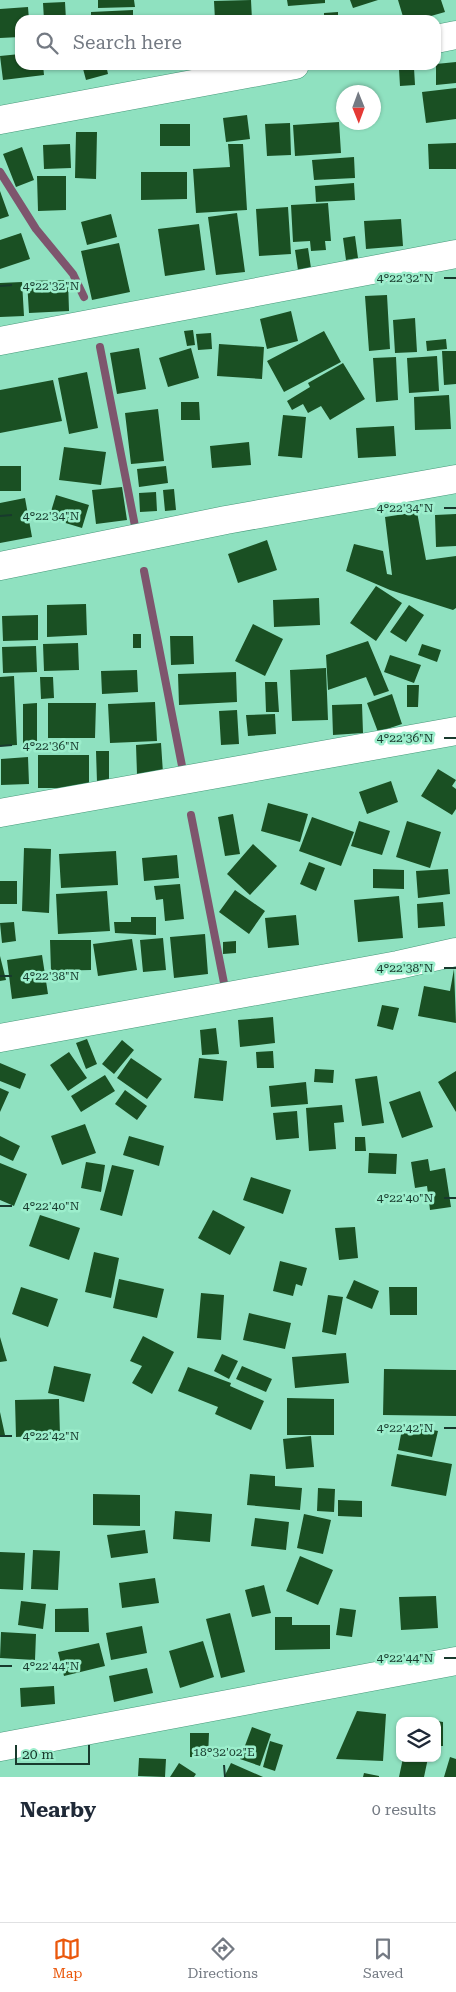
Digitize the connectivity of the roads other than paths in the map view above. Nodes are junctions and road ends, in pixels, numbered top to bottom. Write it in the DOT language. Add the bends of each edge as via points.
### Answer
graph roads {
  1 [pos="456,35"];
  2 [pos="441,38"];
  3 [pos="268,70"];
  4 [pos="0,120"];
  5 [pos="456,254"];
  6 [pos="0,341"];
  7 [pos="456,479"];
  8 [pos="0,566"];
  9 [pos="456,731"];
  10 [pos="0,813"];
  11 [pos="456,952"];
  12 [pos="0,1038"];
  13 [pos="456,1661"];
  14 [pos="0,1747"];
  1 -- 2 [label="street"];
  3 -- 4 [label="street"];
  5 -- 6 [label="street"];
  7 -- 8 [label="street" via="226,520"];
  9 -- 10 [label="street"];
  11 -- 12 [label="street"];
  13 -- 14 [label="street"];
}
